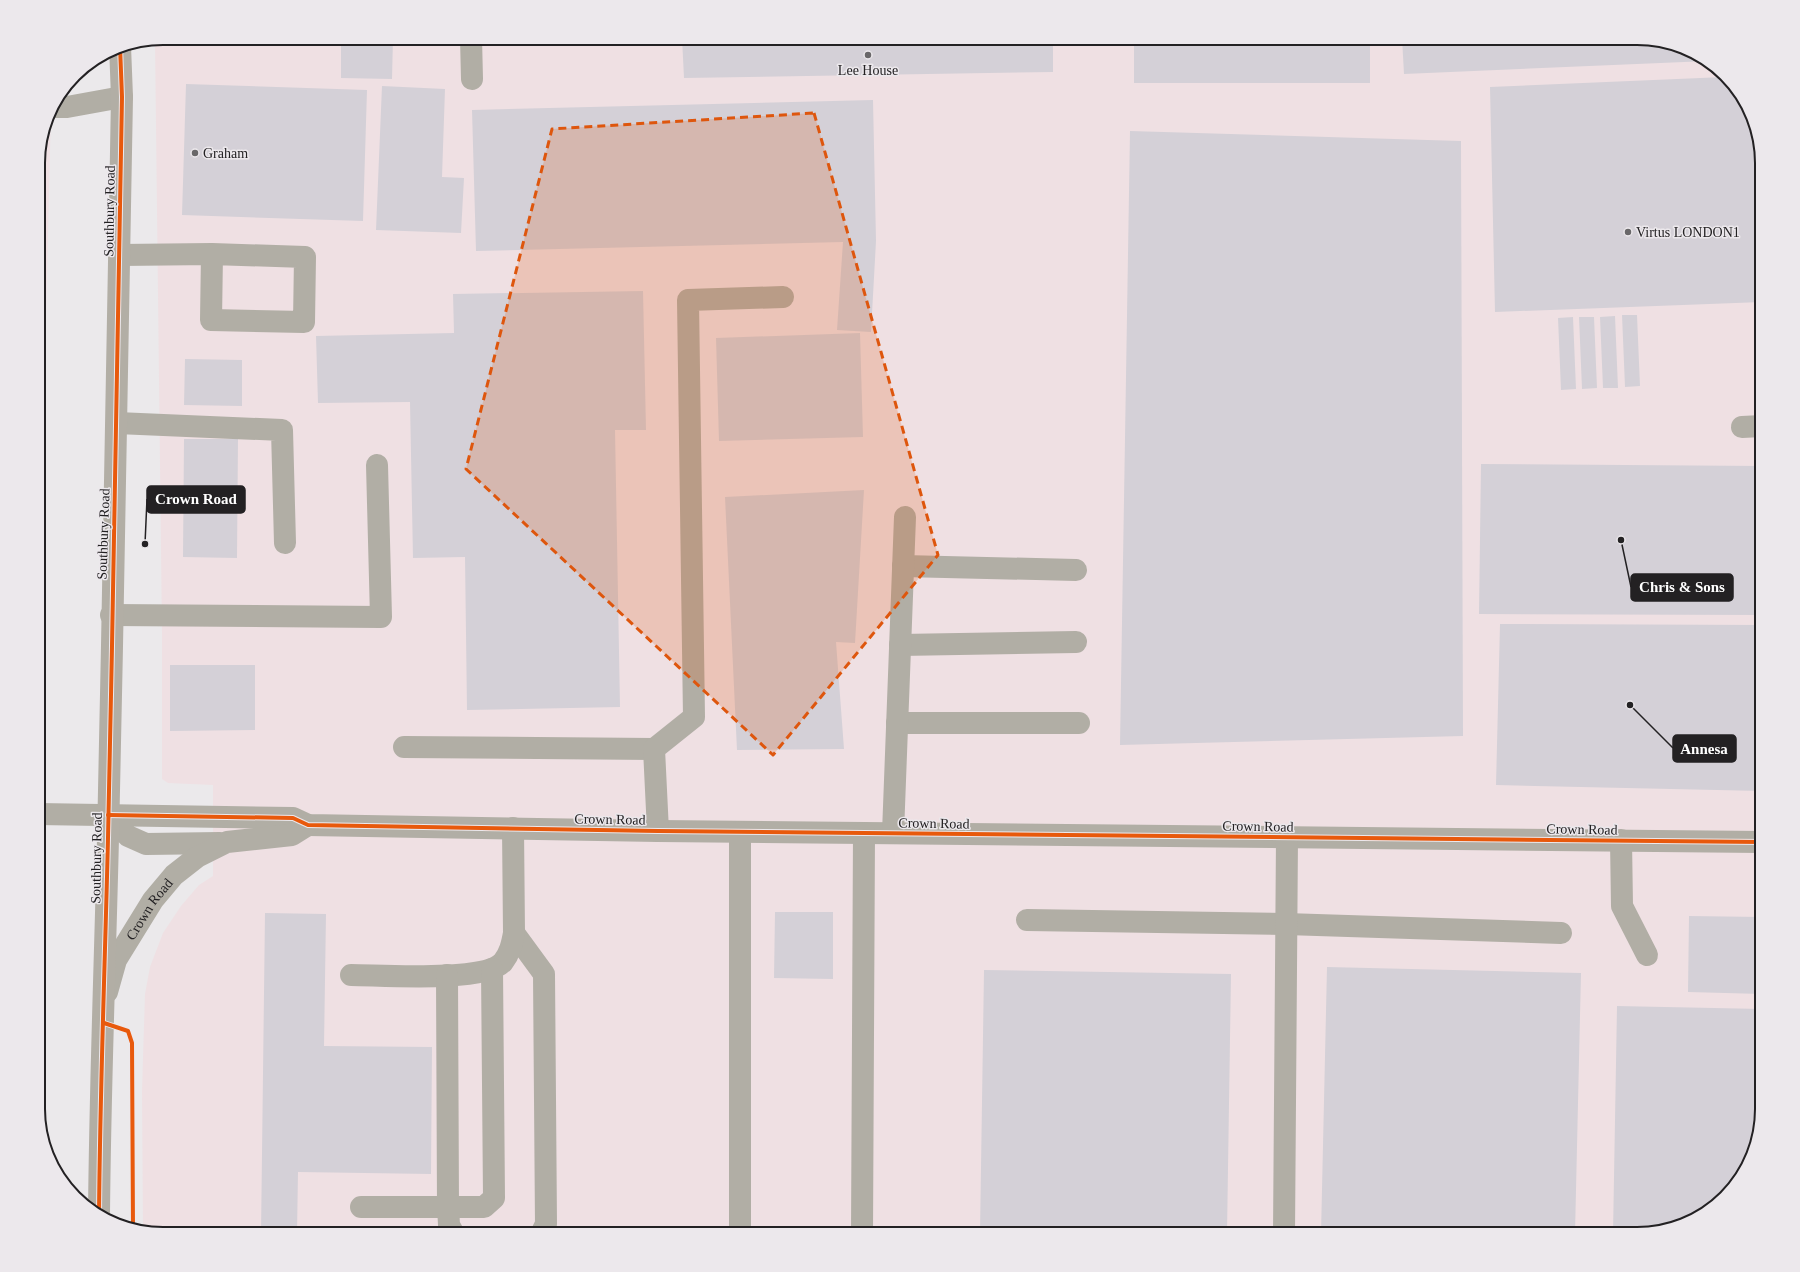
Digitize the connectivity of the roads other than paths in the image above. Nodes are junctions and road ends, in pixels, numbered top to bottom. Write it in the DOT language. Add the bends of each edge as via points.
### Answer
graph roads {
  1 [pos="471,45"];
  2 [pos="120,53"];
  3 [pos="472,79"];
  4 [pos="122,97"];
  5 [pos="59,107"];
  6 [pos="212,254"];
  7 [pos="120,255"];
  8 [pos="783,297"];
  9 [pos="117,423"];
  10 [pos="378,465"];
  11 [pos="905,517"];
  12 [pos="285,543"];
  13 [pos="903,566"];
  14 [pos="1076,570"];
  15 [pos="112,615"];
  16 [pos="1076,642"];
  17 [pos="900,645"];
  18 [pos="897,723"];
  19 [pos="1079,723"];
  20 [pos="404,747"];
  21 [pos="654,749"];
  22 [pos="45,814"];
  23 [pos="108,815"];
  24 [pos="308,825"];
  25 [pos="513,828"];
  26 [pos="658,831"];
  27 [pos="740,832"];
  28 [pos="864,833"];
  29 [pos="893,833"];
  30 [pos="1287,837"];
  31 [pos="1621,840"];
  32 [pos="227,842"];
  33 [pos="1755,842"];
  34 [pos="1027,920"];
  35 [pos="1286,924"];
  36 [pos="514,933"];
  37 [pos="1561,933"];
  38 [pos="1648,955"];
  39 [pos="492,969"];
  40 [pos="351,974"];
  41 [pos="447,975"];
  42 [pos="104,1003"];
  43 [pos="448,1206"];
  44 [pos="361,1207"];
  45 [pos="99,1208"];
  46 [pos="450,1227"];
  47 [pos="544,1227"];
  48 [pos="740,1227"];
  49 [pos="862,1227"];
  50 [pos="1284,1227"];
  1 -- 3 [label="street"];
  2 -- 4 [label="main road, Southbury Road"];
  4 -- 5 [label="street"];
  4 -- 7 [label="main road, Southbury Road"];
  6 -- 6 [label="street" via="305,257 304,322 211,320"];
  6 -- 7 [label="street"];
  7 -- 9 [label="main road, Southbury Road"];
  8 -- 21 [label="street" via="688,300 694,717"];
  9 -- 12 [label="street" via="282,430"];
  9 -- 15 [label="main road, Southbury Road"];
  10 -- 15 [label="street" via="381,617"];
  11 -- 13 [label="street"];
  13 -- 14 [label="street"];
  13 -- 17 [label="street"];
  15 -- 23 [label="main road, Southbury Road"];
  16 -- 17 [label="street"];
  17 -- 18 [label="street"];
  18 -- 19 [label="street"];
  18 -- 29 [label="street"];
  20 -- 21 [label="street"];
  21 -- 26 [label="street"];
  22 -- 23 [label="street"];
  23 -- 24 [label="street, Crown Road" via="293,818"];
  23 -- 32 [label="street, Crown Road" via="128,836 146,844"];
  23 -- 42 [label="main road, Southbury Road"];
  24 -- 25 [label="street, Crown Road"];
  24 -- 32 [label="street, Crown Road" via="292,835"];
  25 -- 26 [label="street, Crown Road"];
  25 -- 36 [label="street"];
  26 -- 27 [label="street, Crown Road"];
  27 -- 28 [label="street, Crown Road"];
  27 -- 48 [label="street"];
  28 -- 29 [label="street, Crown Road"];
  28 -- 49 [label="street"];
  29 -- 30 [label="street, Crown Road"];
  30 -- 31 [label="street, Crown Road"];
  30 -- 35 [label="street"];
  31 -- 33 [label="street, Crown Road"];
  31 -- 38 [label="street" via="1622,906"];
  32 -- 42 [label="street, Crown Road" via="197,857 174,876 153,900 116,960"];
  34 -- 35 [label="street"];
  35 -- 37 [label="street"];
  35 -- 50 [label="street"];
  36 -- 39 [label="street" via="511,949 502,962"];
  36 -- 47 [label="street" via="544,974"];
  39 -- 41 [label="street" via="472,974"];
  39 -- 43 [label="street" via="494,1198 484,1207"];
  40 -- 41 [label="street"];
  41 -- 43 [label="street"];
  42 -- 45 [label="main road, Southbury Road"];
  43 -- 44 [label="street"];
  43 -- 46 [label="street"];
}
